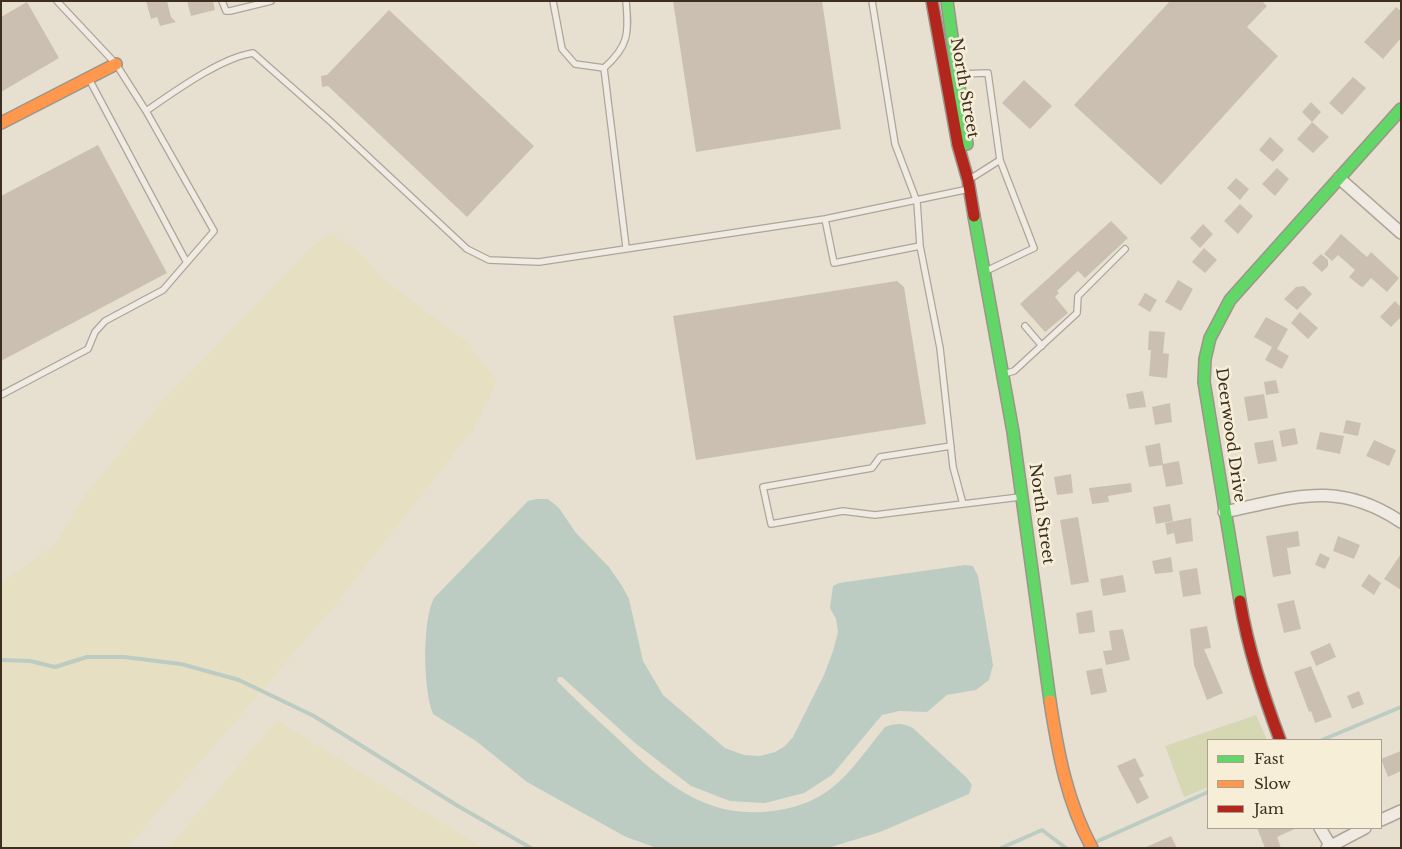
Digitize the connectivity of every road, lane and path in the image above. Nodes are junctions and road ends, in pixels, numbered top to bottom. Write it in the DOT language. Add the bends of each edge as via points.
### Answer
graph roads {
  1 [pos="57,1"];
  2 [pos="222,1"];
  3 [pos="271,1"];
  4 [pos="553,1"];
  5 [pos="626,1"];
  6 [pos="872,1"];
  7 [pos="932,1"];
  8 [pos="946,1"];
  9 [pos="116,64"];
  10 [pos="604,68"];
  11 [pos="958,74"];
  12 [pos="88,77"];
  13 [pos="1401,109"];
  14 [pos="146,111"];
  15 [pos="1,123"];
  16 [pos="1000,160"];
  17 [pos="1339,178"];
  18 [pos="969,185"];
  19 [pos="917,202"];
  20 [pos="825,219"];
  21 [pos="1401,234"];
  22 [pos="920,246"];
  23 [pos="626,248"];
  24 [pos="1125,248"];
  25 [pos="186,261"];
  26 [pos="984,272"];
  27 [pos="1025,326"];
  28 [pos="1042,346"];
  29 [pos="1003,375"];
  30 [pos="1,395"];
  31 [pos="951,446"];
  32 [pos="1022,496"];
  33 [pos="963,504"];
  34 [pos="1224,512"];
  35 [pos="1401,522"];
  36 [pos="1280,739"];
  37 [pos="1401,811"];
  38 [pos="1382,820"];
  39 [pos="1320,829"];
  40 [pos="1363,829"];
  41 [pos="1329,846"];
  42 [pos="1092,848"];
  1 -- 9 [label="lane"];
  2 -- 3 [label="lane" via="230,11"];
  4 -- 10 [label="lane" via="562,49 576,64"];
  5 -- 10 [label="lane" via="629,32 617,57"];
  6 -- 19 [label="lane" via="895,144"];
  7 -- 18 [label="street, North Street" via="958,145"];
  8 -- 11 [label="street, North Street"];
  9 -- 12 [label="street"];
  9 -- 14 [label="lane"];
  10 -- 23 [label="lane"];
  11 -- 16 [label="lane" via="988,73"];
  11 -- 18 [label="street, North Street"];
  12 -- 15 [label="street"];
  12 -- 25 [label="lane"];
  13 -- 17 [label="street, Deerwood Drive"];
  14 -- 23 [label="lane" via="193,80 242,55 253,53 467,249 489,260 539,262"];
  14 -- 25 [label="lane" via="214,231"];
  16 -- 18 [label="lane"];
  16 -- 26 [label="lane" via="1034,248"];
  17 -- 21 [label="street"];
  17 -- 34 [label="street, Deerwood Drive" via="1230,300 1208,339 1204,382"];
  18 -- 19 [label="lane"];
  18 -- 26 [label="street, North Street"];
  19 -- 20 [label="lane"];
  19 -- 22 [label="lane"];
  20 -- 22 [label="lane" via="834,263"];
  20 -- 23 [label="lane"];
  22 -- 31 [label="lane" via="940,348"];
  24 -- 28 [label="lane" via="1078,296 1077,313"];
  25 -- 30 [label="lane" via="164,290 105,320 95,332 88,349"];
  26 -- 29 [label="street, North Street"];
  27 -- 28 [label="lane"];
  28 -- 29 [label="lane" via="1014,371"];
  29 -- 32 [label="street, North Street"];
  31 -- 33 [label="lane"];
  31 -- 33 [label="lane" via="880,457 872,468 763,487 771,524 843,511 875,515"];
  32 -- 33 [label="lane"];
  32 -- 42 [label="street, North Street" via="1057,748 1075,812"];
  34 -- 35 [label="street" via="1301,497 1344,496 1370,503"];
  34 -- 36 [label="street, Deerwood Drive" via="1250,649"];
  37 -- 38 [label="street"];
  39 -- 41 [label="street"];
  40 -- 41 [label="street"];
}
